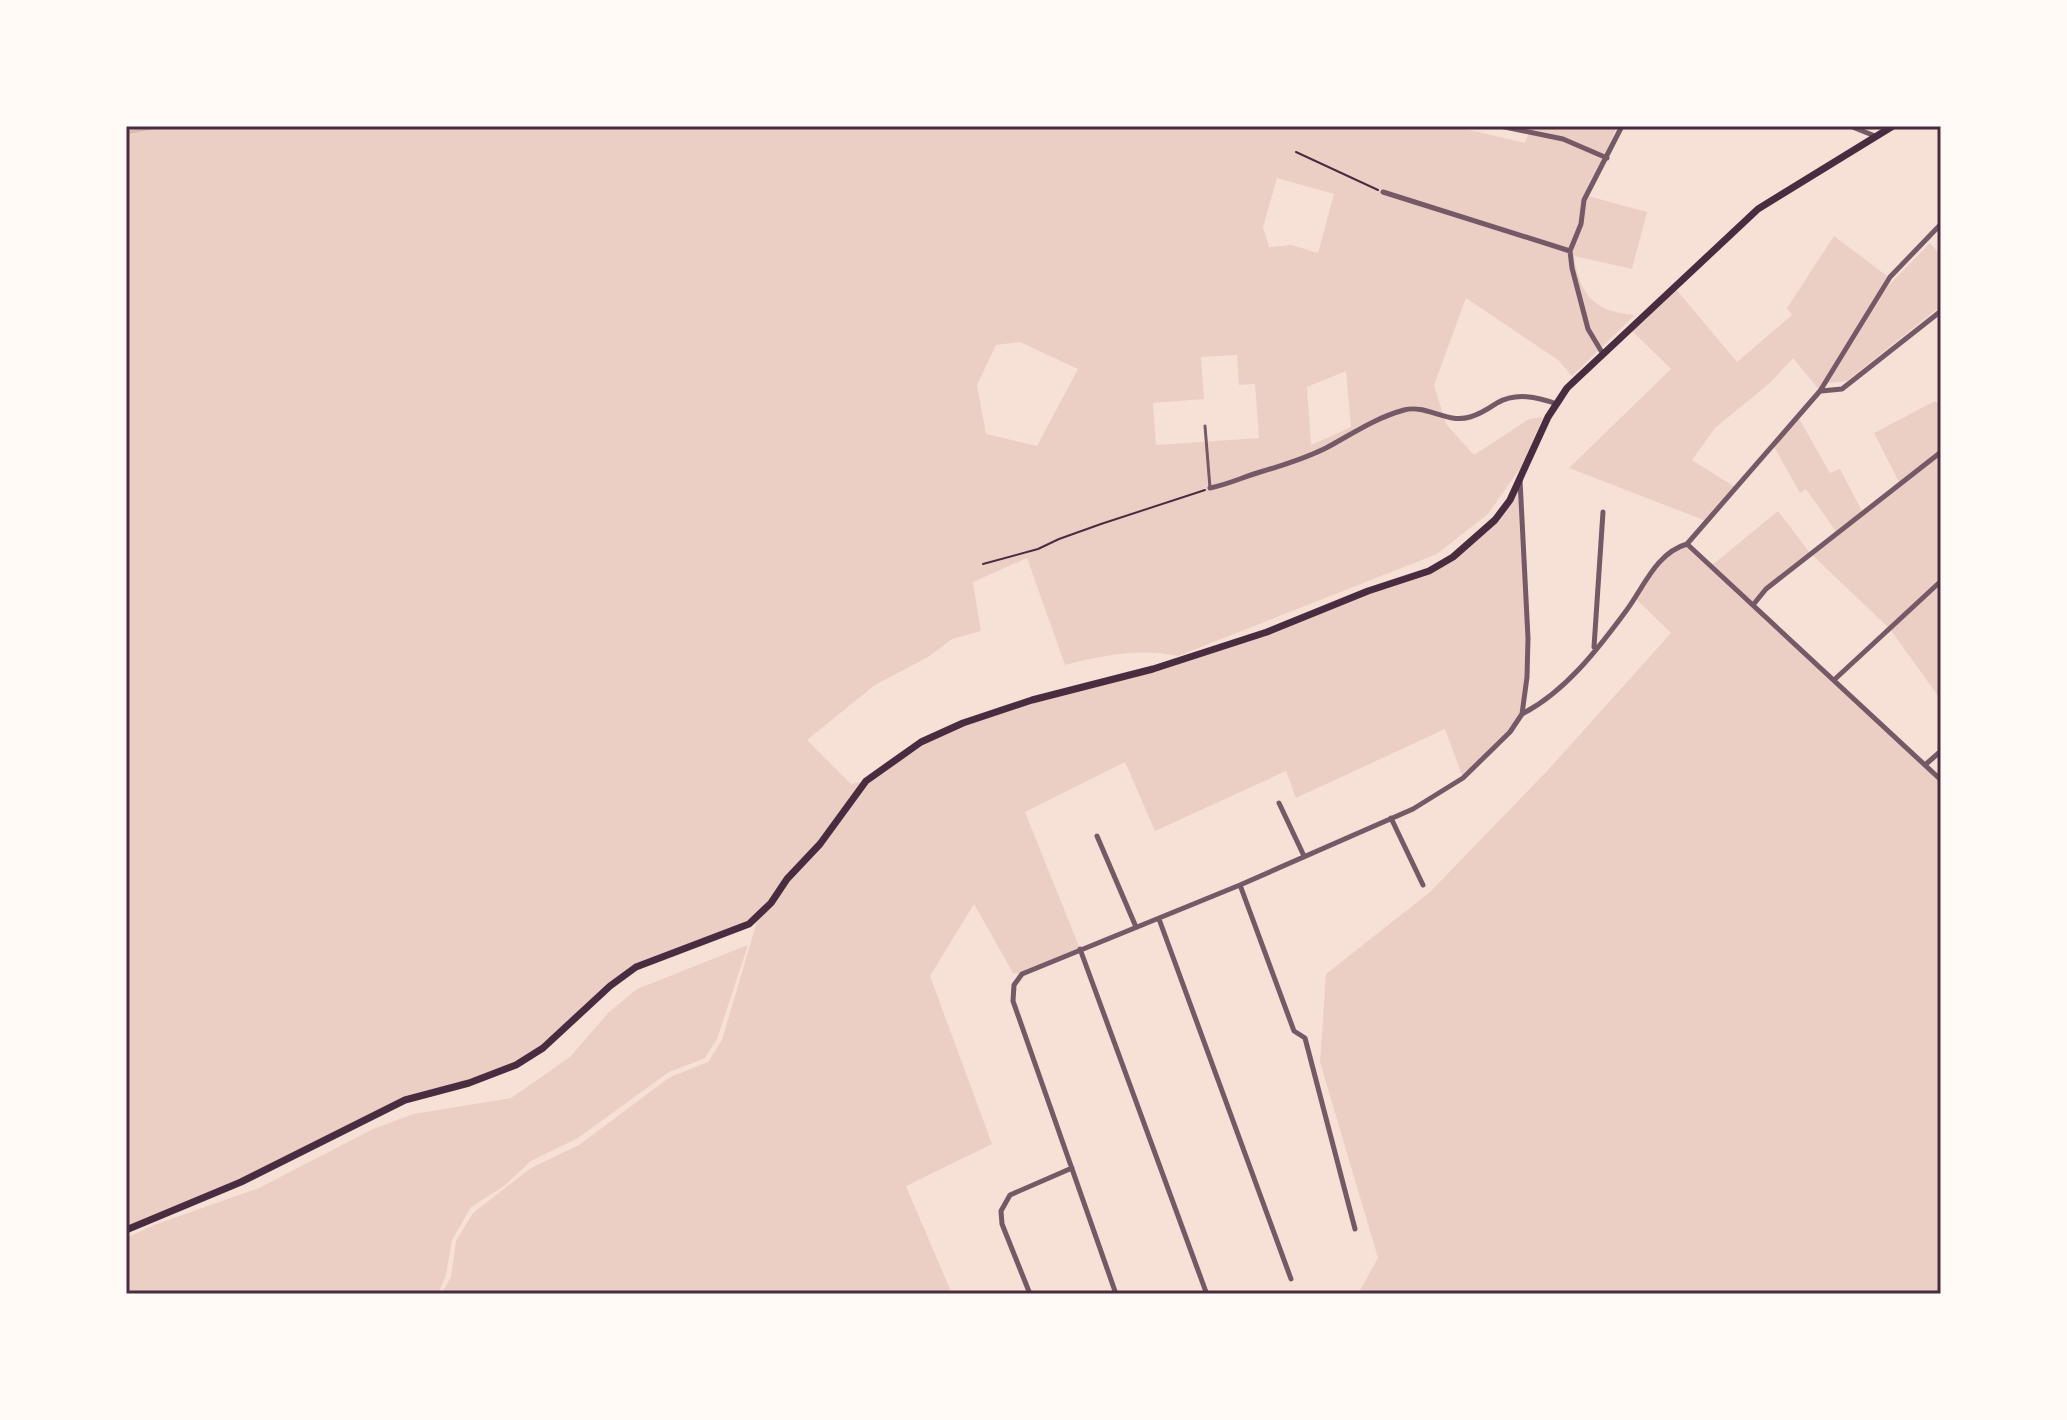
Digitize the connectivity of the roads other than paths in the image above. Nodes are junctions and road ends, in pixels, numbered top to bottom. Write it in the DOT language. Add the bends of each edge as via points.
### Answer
graph roads {
  1 [pos="1500,126"];
  2 [pos="1622,126"];
  3 [pos="1850,126"];
  4 [pos="1892,126"];
  5 [pos="1876,136"];
  6 [pos="1607,158"];
  7 [pos="1383,192"];
  8 [pos="1941,224"];
  9 [pos="1570,251"];
  10 [pos="1941,311"];
  11 [pos="1603,354"];
  12 [pos="1820,391"];
  13 [pos="1557,404"];
  14 [pos="1205,426"];
  15 [pos="1941,452"];
  16 [pos="1520,480"];
  17 [pos="1210,488"];
  18 [pos="1603,512"];
  19 [pos="1687,544"];
  20 [pos="1941,581"];
  21 [pos="1753,605"];
  22 [pos="1594,649"];
  23 [pos="1834,680"];
  24 [pos="1522,714"];
  25 [pos="1941,751"];
  26 [pos="1925,765"];
  27 [pos="1941,780"];
  28 [pos="1279,803"];
  29 [pos="1391,818"];
  30 [pos="1097,836"];
  31 [pos="1304,856"];
  32 [pos="1240,885"];
  33 [pos="1423,885"];
  34 [pos="1159,919"];
  35 [pos="1136,927"];
  36 [pos="1080,949"];
  37 [pos="1073,1168"];
  38 [pos="1355,1229"];
  39 [pos="126,1230"];
  40 [pos="1291,1279"];
  41 [pos="1206,1292"];
  42 [pos="1030,1294"];
  43 [pos="1116,1294"];
  1 -- 6 [label="street" via="1563,139"];
  2 -- 6 [label="street"];
  3 -- 5 [label="street"];
  4 -- 5 [label="main road"];
  5 -- 11 [label="main road" via="1758,209"];
  6 -- 9 [label="street" via="1584,200"];
  7 -- 9 [label="street"];
  8 -- 12 [label="street" via="1890,277"];
  9 -- 11 [label="street" via="1588,329"];
  10 -- 12 [label="street" via="1842,389"];
  11 -- 13 [label="main road"];
  12 -- 19 [label="street"];
  13 -- 16 [label="main road"];
  13 -- 17 [label="street" via="1516,396 1485,412 1449,419 1407,409 1287,465"];
  14 -- 17 [label="lane"];
  15 -- 21 [label="street" via="1766,589"];
  16 -- 24 [label="street" via="1528,638"];
  16 -- 39 [label="main road" via="1480,535 1429,571 1209,653 1032,700 921,742 866,781 820,844 749,924 636,967 516,1065 405,1100 255,1176"];
  18 -- 22 [label="street"];
  19 -- 21 [label="street"];
  19 -- 22 [label="street" via="1662,559"];
  20 -- 23 [label="street"];
  21 -- 23 [label="street"];
  22 -- 24 [label="street" via="1550,698"];
  23 -- 26 [label="street"];
  24 -- 29 [label="street" via="1463,778"];
  25 -- 26 [label="street"];
  26 -- 27 [label="street"];
  28 -- 31 [label="street"];
  29 -- 31 [label="street"];
  29 -- 33 [label="street"];
  30 -- 35 [label="street"];
  31 -- 32 [label="street"];
  32 -- 34 [label="street"];
  32 -- 38 [label="street" via="1294,1031 1305,1038"];
  34 -- 35 [label="street"];
  34 -- 40 [label="street"];
  35 -- 36 [label="street"];
  36 -- 37 [label="street" via="1022,974 1014,985 1013,1001"];
  36 -- 41 [label="street"];
  37 -- 42 [label="street" via="1015,1192 1001,1211"];
  37 -- 43 [label="street"];
}
